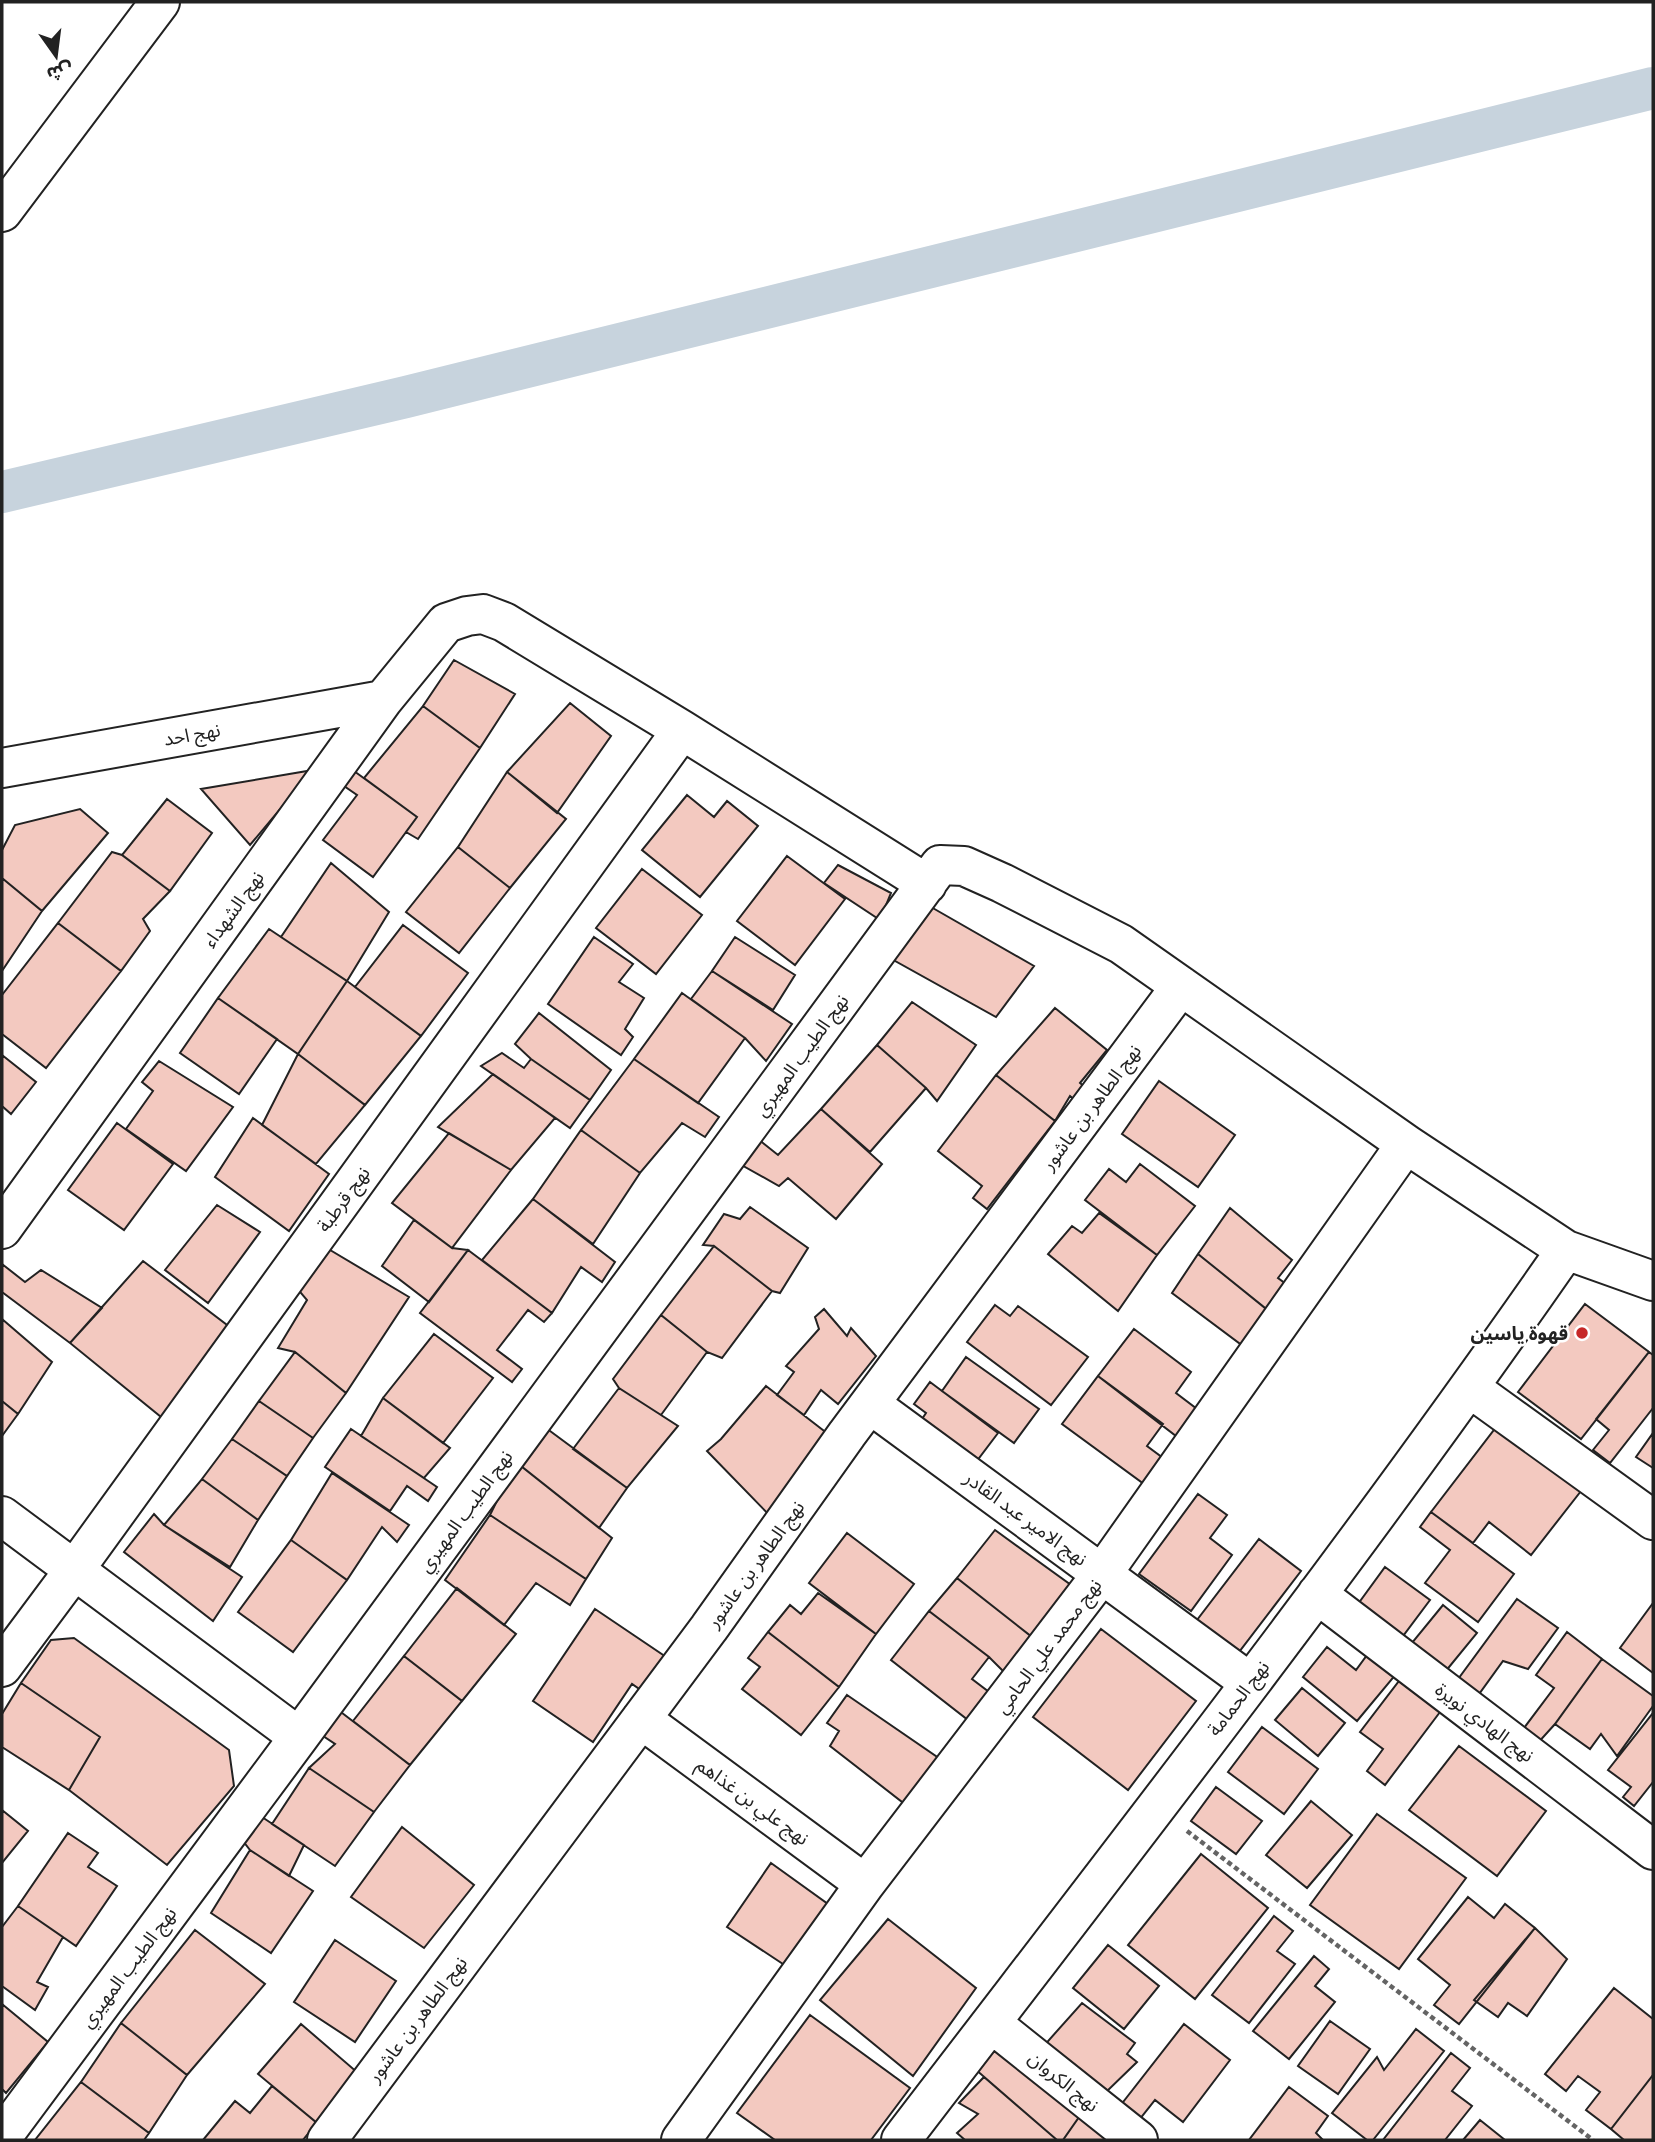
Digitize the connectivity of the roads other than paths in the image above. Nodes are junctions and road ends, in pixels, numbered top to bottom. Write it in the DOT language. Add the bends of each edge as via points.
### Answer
graph roads {
  1 [pos="160,2"];
  2 [pos="2,212"];
  3 [pos="383,700"];
  4 [pos="682,730"];
  5 [pos="2,768"];
  6 [pos="927,884"];
  7 [pos="1181,986"];
  8 [pos="1406,1144"];
  9 [pos="2,1229"];
  10 [pos="1566,1250"];
  11 [pos="1653,1281"];
  12 [pos="1470,1388"];
  13 [pos="870,1404"];
  14 [pos="2,1516"];
  15 [pos="1653,1520"];
  16 [pos="75,1569"];
  17 [pos="1102,1574"];
  18 [pos="1317,1594"];
  19 [pos="2,1667"];
  20 [pos="1249,1682"];
  21 [pos="641,1719"];
  22 [pos="299,1737"];
  23 [pos="1653,1850"];
  24 [pos="865,1884"];
  25 [pos="991,2023"];
  26 [pos="2,2137"];
  27 [pos="327,2140"];
  28 [pos="681,2140"];
  29 [pos="901,2140"];
  30 [pos="1138,2140"];
  1 -- 2 [label="street"];
  3 -- 4 [label="street, نهج الشهداء" via="446,623 484,614"];
  3 -- 5 [label="street, نهج احد"];
  3 -- 9 [label="street, نهج الشهداء"];
  4 -- 6 [label="street"];
  4 -- 16 [label="street, نهج قرطبة"];
  6 -- 7 [label="street, نهج الطيب المهيري" via="940,864 964,866 1121,944"];
  6 -- 22 [label="street, نهج الطيب المهيري"];
  7 -- 8 [label="street"];
  7 -- 13 [label="street, نهج الطاهر بن عاشور"];
  8 -- 10 [label="street"];
  8 -- 17 [label="street, نهج محمد علي الحامي"];
  10 -- 11 [label="street"];
  10 -- 12 [label="street, نهج الحمامة"];
  12 -- 15 [label="street"];
  12 -- 18 [label="street, نهج الحمامة"];
  13 -- 17 [label="street, نهج الامير عبد القادر"];
  13 -- 21 [label="street, نهج الطاهر بن عاشور"];
  14 -- 16 [label="street"];
  16 -- 19 [label="street, نهج قرطبة"];
  16 -- 22 [label="street"];
  17 -- 20 [label="street, نهج الامير عبد القادر"];
  17 -- 24 [label="street, نهج محمد علي الحامي"];
  18 -- 20 [label="street, نهج الحمامة"];
  18 -- 23 [label="street, نهج الهادي نويرة"];
  20 -- 25 [label="street, نهج الحمامة"];
  21 -- 24 [label="street, نهج علي بن غذاهم"];
  21 -- 27 [label="street, نهج الطاهر بن عاشور"];
  22 -- 26 [label="street, نهج الطيب المهيري"];
  24 -- 28 [label="street, نهج محمد علي الحامي"];
  25 -- 29 [label="street, نهج الحمامة"];
  25 -- 30 [label="street, نهج الكروان"];
}
